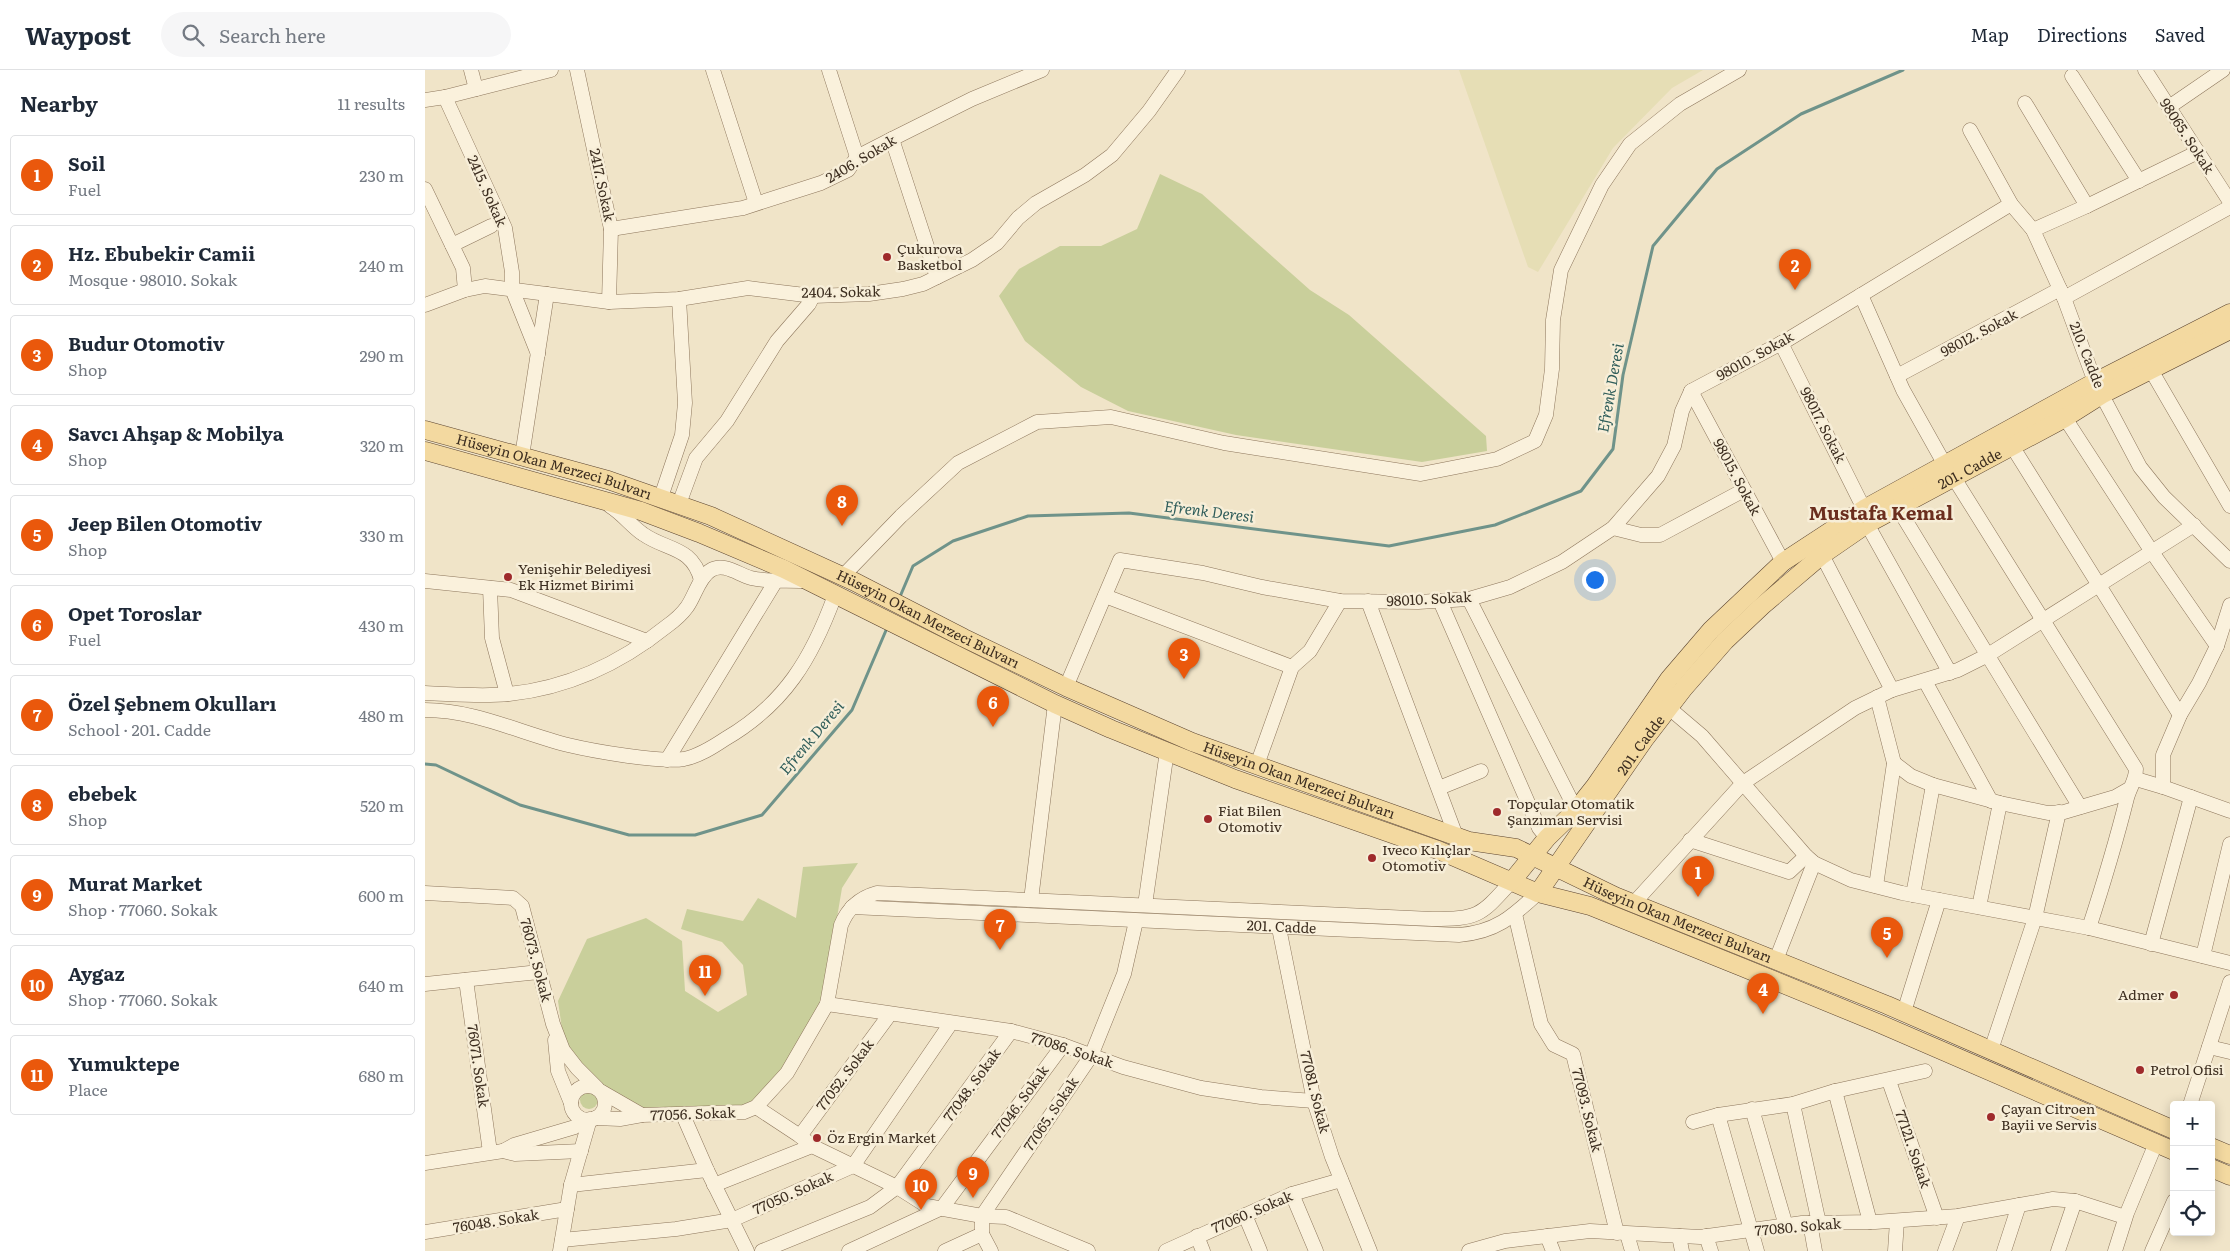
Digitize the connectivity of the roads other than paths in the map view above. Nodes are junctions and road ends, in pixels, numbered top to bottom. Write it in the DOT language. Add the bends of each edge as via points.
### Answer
graph roads {
  1 [pos="471,70"];
  2 [pos="551,70"];
  3 [pos="577,70"];
  4 [pos="713,70"];
  5 [pos="829,70"];
  6 [pos="1042,70"];
  7 [pos="1178,70"];
  8 [pos="1739,70"];
  9 [pos="2145,70"];
  10 [pos="2223,70"];
  11 [pos="2072,76"];
  12 [pos="476,89"];
  13 [pos="445,98"];
  14 [pos="425,100"];
  15 [pos="2025,103"];
  16 [pos="2169,107"];
  17 [pos="1970,130"];
  18 [pos="892,139"];
  19 [pos="2198,152"];
  20 [pos="857,157"];
  21 [pos="2139,181"];
  22 [pos="425,189"];
  23 [pos="2230,202"];
  24 [pos="755,203"];
  25 [pos="2011,204"];
  26 [pos="2087,206"];
  27 [pos="2230,206"];
  28 [pos="491,226"];
  29 [pos="611,229"];
  30 [pos="2033,230"];
  31 [pos="452,245"];
  32 [pos="937,277"];
  33 [pos="513,289"];
  34 [pos="465,290"];
  35 [pos="2062,293"];
  36 [pos="547,294"];
  37 [pos="1861,295"];
  38 [pos="813,296"];
  39 [pos="679,299"];
  40 [pos="609,302"];
  41 [pos="425,305"];
  42 [pos="2230,313"];
  43 [pos="2230,330"];
  44 [pos="1781,343"];
  45 [pos="538,354"];
  46 [pos="2151,370"];
  47 [pos="1897,376"];
  48 [pos="2099,388"];
  49 [pos="1691,391"];
  50 [pos="2065,418"];
  51 [pos="425,430"];
  52 [pos="2012,446"];
  53 [pos="425,451"];
  54 [pos="522,456"];
  55 [pos="1949,471"];
  56 [pos="1744,490"];
  57 [pos="661,498"];
  58 [pos="601,500"];
  59 [pos="679,504"];
  60 [pos="2230,506"];
  61 [pos="1898,508"];
  62 [pos="1866,516"];
  63 [pos="2194,525"];
  64 [pos="1613,528"];
  65 [pos="2152,552"];
  66 [pos="1822,555"];
  67 [pos="2230,561"];
  68 [pos="1783,562"];
  69 [pos="848,579"];
  70 [pos="701,580"];
  71 [pos="777,580"];
  72 [pos="425,581"];
  73 [pos="809,582"];
  74 [pos="2098,586"];
  75 [pos="490,588"];
  76 [pos="1105,596"];
  77 [pos="840,598"];
  78 [pos="1469,599"];
  79 [pos="1440,600"];
  80 [pos="1340,601"];
  81 [pos="1367,601"];
  82 [pos="2230,606"];
  83 [pos="2043,620"];
  84 [pos="647,641"];
  85 [pos="2217,646"];
  86 [pos="1988,655"];
  87 [pos="1292,667"];
  88 [pos="1950,673"];
  89 [pos="1925,681"];
  90 [pos="1067,687"];
  91 [pos="1891,690"];
  92 [pos="425,693"];
  93 [pos="507,694"];
  94 [pos="1877,697"];
  95 [pos="1055,704"];
  96 [pos="1669,708"];
  97 [pos="425,710"];
  98 [pos="2180,715"];
  99 [pos="1167,751"];
  100 [pos="667,760"];
  101 [pos="1894,763"];
  102 [pos="1257,765"];
  103 [pos="1481,771"];
  104 [pos="1743,783"];
  105 [pos="1933,784"];
  106 [pos="2132,784"];
  107 [pos="2163,787"];
  108 [pos="1439,788"];
  109 [pos="2191,797"];
  110 [pos="1995,802"];
  111 [pos="2080,807"];
  112 [pos="1576,810"];
  113 [pos="2230,811"];
  114 [pos="2059,812"];
  115 [pos="1456,836"];
  116 [pos="1547,838"];
  117 [pos="1690,840"];
  118 [pos="2230,844"];
  119 [pos="1532,856"];
  120 [pos="1810,860"];
  121 [pos="1555,867"];
  122 [pos="1512,881"];
  123 [pos="1876,886"];
  124 [pos="1538,892"];
  125 [pos="425,893"];
  126 [pos="1913,895"];
  127 [pos="1031,900"];
  128 [pos="1939,900"];
  129 [pos="1634,903"];
  130 [pos="1145,905"];
  131 [pos="852,907"];
  132 [pos="1979,907"];
  133 [pos="1515,914"];
  134 [pos="2035,918"];
  135 [pos="1136,921"];
  136 [pos="1279,928"];
  137 [pos="2089,928"];
  138 [pos="2151,944"];
  139 [pos="2203,956"];
  140 [pos="1776,960"];
  141 [pos="2230,963"];
  142 [pos="539,972"];
  143 [pos="466,980"];
  144 [pos="2230,982"];
  145 [pos="425,984"];
  146 [pos="827,1004"];
  147 [pos="1904,1012"];
  148 [pos="890,1014"];
  149 [pos="951,1023"];
  150 [pos="553,1024"];
  151 [pos="1011,1031"];
  152 [pos="1063,1045"];
  153 [pos="2209,1047"];
  154 [pos="1991,1050"];
  155 [pos="2230,1052"];
  156 [pos="1091,1056"];
  157 [pos="1925,1071"];
  158 [pos="1889,1081"];
  159 [pos="599,1090"];
  160 [pos="1835,1091"];
  161 [pos="1314,1101"];
  162 [pos="2191,1101"];
  163 [pos="571,1103"];
  164 [pos="1793,1104"];
  165 [pos="756,1107"];
  166 [pos="1753,1109"];
  167 [pos="641,1115"];
  168 [pos="683,1115"];
  169 [pos="1718,1115"];
  170 [pos="585,1120"];
  171 [pos="1693,1122"];
  172 [pos="2170,1128"];
  173 [pos="799,1136"];
  174 [pos="2156,1144"];
  175 [pos="812,1146"];
  176 [pos="2170,1149"];
  177 [pos="2215,1149"];
  178 [pos="581,1151"];
  179 [pos="497,1152"];
  180 [pos="2230,1155"];
  181 [pos="425,1163"];
  182 [pos="853,1166"];
  183 [pos="707,1170"];
  184 [pos="2215,1170"];
  185 [pos="2230,1176"];
  186 [pos="1341,1180"];
  187 [pos="715,1184"];
  188 [pos="571,1185"];
  189 [pos="897,1187"];
  190 [pos="1292,1194"];
  191 [pos="2075,1201"];
  192 [pos="2019,1205"];
  193 [pos="942,1208"];
  194 [pos="567,1209"];
  195 [pos="2170,1210"];
  196 [pos="1245,1215"];
  197 [pos="982,1216"];
  198 [pos="1957,1216"];
  199 [pos="2125,1217"];
  200 [pos="1937,1218"];
  201 [pos="732,1220"];
  202 [pos="1897,1221"];
  203 [pos="1870,1222"];
  204 [pos="1814,1223"];
  205 [pos="1786,1226"];
  206 [pos="1750,1230"];
  207 [pos="425,1232"];
  208 [pos="982,1234"];
  209 [pos="1622,1234"];
  210 [pos="1197,1236"];
  211 [pos="1547,1236"];
  212 [pos="1679,1236"];
  213 [pos="1706,1236"];
  214 [pos="561,1245"];
  215 [pos="1507,1246"];
  216 [pos="747,1251"];
  217 [pos="762,1251"];
  218 [pos="849,1251"];
  219 [pos="945,1251"];
  220 [pos="991,1251"];
  221 [pos="1088,1251"];
  222 [pos="1166,1251"];
  223 [pos="1203,1251"];
  224 [pos="1260,1251"];
  225 [pos="1316,1251"];
  226 [pos="1370,1251"];
  227 [pos="1469,1251"];
  228 [pos="1553,1251"];
  229 [pos="1631,1251"];
  230 [pos="1682,1251"];
  231 [pos="1711,1251"];
  232 [pos="1757,1251"];
  233 [pos="1815,1251"];
  234 [pos="1895,1251"];
  235 [pos="1945,1251"];
  236 [pos="2004,1251"];
  237 [pos="2058,1251"];
  238 [pos="2115,1251"];
  239 [pos="2152,1251"];
  1 -- 12 [label="street"];
  2 -- 12 [label="street"];
  3 -- 29 [label="street, 2417. Sokak"];
  4 -- 24 [label="street"];
  5 -- 20 [label="street"];
  6 -- 18 [label="street, 2406. Sokak" via="972,99"];
  7 -- 32 [label="street, 2404. Sokak" via="1149,111 1112,154 1085,175 1036,203 997,243"];
  8 -- 69 [label="street" via="1680,104 1630,144 1602,185 1561,270 1553,320 1552,369 1546,415 1535,441 1497,459 1421,474 1225,443 1111,417 1037,422 958,463 901,516"];
  9 -- 16 [label="street, 98065. Sokak"];
  10 -- 16 [label="street"];
  11 -- 21 [label="street"];
  12 -- 13 [label="street"];
  13 -- 14 [label="street"];
  13 -- 33 [label="street, 2415. Sokak" via="505,228"];
  15 -- 26 [label="street"];
  16 -- 19 [label="street, 98065. Sokak"];
  17 -- 25 [label="street, 210. Cadde"];
  18 -- 20 [label="street, 2406. Sokak"];
  18 -- 32 [label="street"];
  19 -- 21 [label="street"];
  19 -- 23 [label="street, 98065. Sokak"];
  20 -- 24 [label="street, 2406. Sokak" via="848,170 821,183"];
  21 -- 26 [label="street"];
  22 -- 31 [label="street"];
  24 -- 29 [label="street, 2406. Sokak" via="743,208"];
  25 -- 30 [label="street, 210. Cadde"];
  25 -- 37 [label="street, 98010. Sokak"];
  26 -- 30 [label="street"];
  27 -- 35 [label="street, 98012. Sokak"];
  28 -- 31 [label="street"];
  29 -- 40 [label="street, 2417. Sokak"];
  30 -- 35 [label="street, 210. Cadde"];
  31 -- 34 [label="street" via="463,268"];
  32 -- 38 [label="street, 2404. Sokak" via="903,290"];
  33 -- 34 [label="street, 2404. Sokak" via="485,286"];
  33 -- 36 [label="street, 2404. Sokak"];
  33 -- 45 [label="street, 2415. Sokak"];
  34 -- 41 [label="street, 2404. Sokak"];
  35 -- 47 [label="street, 98012. Sokak"];
  35 -- 48 [label="street, 210. Cadde"];
  36 -- 40 [label="street, 2404. Sokak"];
  36 -- 45 [label="street"];
  37 -- 44 [label="street, 98010. Sokak"];
  37 -- 47 [label="street"];
  38 -- 39 [label="street, 2404. Sokak" via="748,288"];
  38 -- 59 [label="street" via="777,341 727,421 696,458"];
  39 -- 40 [label="street, 2404. Sokak"];
  39 -- 57 [label="street" via="685,403 682,435"];
  42 -- 48 [label="main road, 201. Cadde"];
  43 -- 46 [label="main road, 201. Cadde"];
  44 -- 49 [label="street, 98010. Sokak"];
  44 -- 62 [label="street, 98017. Sokak"];
  45 -- 54 [label="street"];
  46 -- 48 [label="main road, 201. Cadde"];
  46 -- 60 [label="street"];
  47 -- 55 [label="street"];
  48 -- 50 [label="main road, 201. Cadde"];
  48 -- 55 [label="main road, 201. Cadde"];
  48 -- 63 [label="street, 210. Cadde" via="2140,467"];
  49 -- 56 [label="street, 98015. Sokak"];
  49 -- 64 [label="street, 98010. Sokak" via="1682,411 1674,446 1658,476"];
  50 -- 52 [label="main road, 201. Cadde"];
  50 -- 65 [label="street"];
  51 -- 54 [label="main road, Hüseyin Okan Merzeci Bulvarı"];
  52 -- 55 [label="main road, 201. Cadde"];
  52 -- 74 [label="street"];
  53 -- 58 [label="main road, Hüseyin Okan Merzeci Bulvarı"];
  54 -- 57 [label="main road, Hüseyin Okan Merzeci Bulvarı"];
  55 -- 61 [label="main road, 201. Cadde"];
  55 -- 62 [label="main road, 201. Cadde"];
  55 -- 83 [label="street"];
  56 -- 64 [label="street" via="1660,535 1641,535"];
  56 -- 68 [label="street, 98015. Sokak"];
  57 -- 59 [label="main road, Hüseyin Okan Merzeci Bulvarı"];
  58 -- 70 [label="street" via="624,515 643,534 690,558"];
  58 -- 73 [label="main road, Hüseyin Okan Merzeci Bulvarı" via="699,533"];
  59 -- 69 [label="main road, Hüseyin Okan Merzeci Bulvarı"];
  61 -- 62 [label="main road, 201. Cadde"];
  61 -- 86 [label="street"];
  62 -- 66 [label="main road, 201. Cadde"];
  62 -- 68 [label="main road, 201. Cadde" via="1807,545"];
  62 -- 88 [label="street, 98017. Sokak"];
  63 -- 65 [label="street"];
  63 -- 67 [label="street, 210. Cadde"];
  64 -- 78 [label="street, 98010. Sokak" via="1562,562 1510,588"];
  65 -- 74 [label="street"];
  65 -- 85 [label="street"];
  66 -- 91 [label="street"];
  66 -- 96 [label="main road, 201. Cadde" via="1725,641"];
  68 -- 112 [label="main road, 201. Cadde" via="1711,630 1669,679"];
  69 -- 90 [label="main road, Hüseyin Okan Merzeci Bulvarı"];
  70 -- 71 [label="street" via="712,569 722,567 752,578"];
  70 -- 84 [label="street" via="685,609"];
  71 -- 73 [label="street"];
  71 -- 100 [label="street"];
  72 -- 75 [label="street"];
  73 -- 77 [label="main road, Hüseyin Okan Merzeci Bulvarı"];
  74 -- 83 [label="street"];
  74 -- 98 [label="street"];
  75 -- 84 [label="street" via="511,590"];
  75 -- 93 [label="street" via="492,638"];
  76 -- 80 [label="street, 98010. Sokak" via="1120,560"];
  76 -- 87 [label="street"];
  76 -- 90 [label="street"];
  77 -- 95 [label="main road, Hüseyin Okan Merzeci Bulvarı"];
  77 -- 100 [label="street" via="799,672 761,714 711,748 685,758"];
  78 -- 79 [label="street, 98010. Sokak"];
  78 -- 112 [label="street"];
  79 -- 81 [label="street, 98010. Sokak"];
  79 -- 116 [label="street" via="1539,828"];
  80 -- 81 [label="street, 98010. Sokak"];
  80 -- 87 [label="street" via="1310,651"];
  81 -- 108 [label="street"];
  82 -- 85 [label="street"];
  83 -- 86 [label="street"];
  83 -- 106 [label="street" via="2136,769"];
  84 -- 93 [label="street" via="583,677"];
  85 -- 98 [label="street"];
  86 -- 88 [label="street"];
  86 -- 111 [label="street"];
  87 -- 102 [label="street"];
  88 -- 89 [label="street"];
  89 -- 91 [label="street"];
  89 -- 110 [label="street"];
  90 -- 102 [label="main road, Hüseyin Okan Merzeci Bulvarı" via="1192,742"];
  91 -- 94 [label="street"];
  92 -- 93 [label="street"];
  94 -- 101 [label="street"];
  94 -- 104 [label="street" via="1855,708"];
  95 -- 99 [label="main road, Hüseyin Okan Merzeci Bulvarı"];
  95 -- 127 [label="street"];
  96 -- 104 [label="street" via="1703,736"];
  96 -- 121 [label="main road, 201. Cadde"];
  97 -- 100 [label="street" via="462,713 568,745"];
  98 -- 107 [label="street" via="2163,755"];
  99 -- 122 [label="main road, Hüseyin Okan Merzeci Bulvarı" via="1235,779 1438,850"];
  99 -- 130 [label="street"];
  101 -- 105 [label="street" via="1911,776"];
  101 -- 123 [label="street"];
  102 -- 115 [label="main road, Hüseyin Okan Merzeci Bulvarı"];
  103 -- 108 [label="street"];
  104 -- 117 [label="street"];
  104 -- 120 [label="street"];
  105 -- 110 [label="street"];
  105 -- 126 [label="street"];
  106 -- 107 [label="street"];
  106 -- 111 [label="street" via="2115,797"];
  106 -- 137 [label="street"];
  107 -- 109 [label="street"];
  108 -- 115 [label="street"];
  109 -- 113 [label="street"];
  109 -- 138 [label="street"];
  110 -- 114 [label="street" via="2048,813"];
  110 -- 132 [label="street"];
  111 -- 114 [label="street"];
  112 -- 116 [label="main road, 201. Cadde"];
  114 -- 134 [label="street"];
  115 -- 119 [label="main road, Hüseyin Okan Merzeci Bulvarı" via="1516,848"];
  116 -- 119 [label="main road, 201. Cadde"];
  117 -- 120 [label="street" via="1789,872"];
  117 -- 129 [label="street"];
  118 -- 139 [label="street"];
  119 -- 121 [label="main road, Hüseyin Okan Merzeci Bulvarı"];
  119 -- 122 [label="main road, 201. Cadde"];
  120 -- 123 [label="street" via="1851,880"];
  120 -- 140 [label="street"];
  121 -- 124 [label="main road, 201. Cadde"];
  121 -- 129 [label="main road, Hüseyin Okan Merzeci Bulvarı"];
  122 -- 124 [label="main road, Hüseyin Okan Merzeci Bulvarı"];
  122 -- 130 [label="street, 201. Cadde" via="1479,914 1461,919"];
  123 -- 126 [label="street"];
  124 -- 133 [label="street, 201. Cadde"];
  124 -- 174 [label="main road, Hüseyin Okan Merzeci Bulvarı" via="1590,906 1753,971"];
  125 -- 142 [label="street, 76073. Sokak" via="513,898 522,906"];
  126 -- 128 [label="street"];
  127 -- 130 [label="street, 201. Cadde"];
  127 -- 131 [label="street, 201. Cadde" via="889,893 864,896"];
  128 -- 132 [label="street"];
  128 -- 147 [label="street"];
  129 -- 140 [label="main road, Hüseyin Okan Merzeci Bulvarı"];
  131 -- 135 [label="street, 201. Cadde"];
  131 -- 146 [label="street, 77056. Sokak" via="841,925"];
  132 -- 134 [label="street"];
  133 -- 136 [label="street, 201. Cadde" via="1506,922 1478,934"];
  133 -- 209 [label="street, 77093. Sokak" via="1541,1024 1554,1045 1573,1054"];
  134 -- 137 [label="street"];
  134 -- 154 [label="street"];
  135 -- 136 [label="street, 201. Cadde"];
  135 -- 156 [label="street, 77065. Sokak" via="1124,974"];
  136 -- 161 [label="street, 77081. Sokak"];
  137 -- 138 [label="street"];
  138 -- 139 [label="street"];
  139 -- 141 [label="street"];
  140 -- 147 [label="main road, Hüseyin Okan Merzeci Bulvarı"];
  142 -- 143 [label="street"];
  142 -- 150 [label="street, 76073. Sokak"];
  143 -- 145 [label="street"];
  143 -- 179 [label="street, 76071. Sokak"];
  144 -- 153 [label="street"];
  146 -- 148 [label="street, 77086. Sokak"];
  146 -- 165 [label="street, 77056. Sokak" via="787,1073"];
  147 -- 154 [label="main road, Hüseyin Okan Merzeci Bulvarı"];
  148 -- 149 [label="street, 77086. Sokak"];
  148 -- 173 [label="street, 77052. Sokak"];
  149 -- 151 [label="street, 77086. Sokak"];
  149 -- 182 [label="street"];
  150 -- 159 [label="street" via="563,1050"];
  150 -- 163 [label="street" via="558,1071"];
  151 -- 152 [label="street, 77086. Sokak"];
  151 -- 189 [label="street, 77048. Sokak"];
  152 -- 156 [label="street, 77086. Sokak"];
  152 -- 193 [label="street, 77046. Sokak"];
  153 -- 155 [label="street"];
  153 -- 162 [label="street"];
  154 -- 172 [label="main road, Hüseyin Okan Merzeci Bulvarı"];
  156 -- 161 [label="street, 77086. Sokak" via="1201,1088"];
  156 -- 197 [label="street, 77065. Sokak"];
  157 -- 158 [label="street"];
  158 -- 160 [label="street"];
  158 -- 200 [label="street, 77121. Sokak"];
  159 -- 163 [label="street" via="591,1086 578,1089"];
  159 -- 167 [label="street"];
  159 -- 170 [label="street" via="604,1110"];
  160 -- 164 [label="street"];
  160 -- 203 [label="street"];
  161 -- 186 [label="street, 77081. Sokak"];
  163 -- 170 [label="street"];
  164 -- 166 [label="street"];
  164 -- 204 [label="street"];
  165 -- 168 [label="street, 77056. Sokak" via="743,1112"];
  165 -- 173 [label="street"];
  166 -- 169 [label="street"];
  166 -- 205 [label="street"];
  167 -- 168 [label="street, 77056. Sokak"];
  167 -- 170 [label="street, 77056. Sokak"];
  168 -- 183 [label="street"];
  169 -- 171 [label="street"];
  169 -- 206 [label="street"];
  170 -- 178 [label="street"];
  170 -- 179 [label="street, 77056. Sokak"];
  173 -- 175 [label="street"];
  174 -- 176 [label="main road, Hüseyin Okan Merzeci Bulvarı"];
  174 -- 199 [label="street"];
  175 -- 182 [label="street"];
  175 -- 187 [label="street"];
  177 -- 180 [label="main road"];
  178 -- 179 [label="street"];
  178 -- 188 [label="street"];
  179 -- 181 [label="street"];
  182 -- 189 [label="street"];
  182 -- 201 [label="street, 77050. Sokak"];
  183 -- 187 [label="street"];
  183 -- 188 [label="street"];
  184 -- 185 [label="main road"];
  186 -- 190 [label="street, 77060. Sokak"];
  186 -- 226 [label="street, 77081. Sokak"];
  187 -- 201 [label="street"];
  188 -- 194 [label="street"];
  189 -- 193 [label="street" via="927,1206"];
  189 -- 217 [label="street, 77048. Sokak" via="870,1207"];
  190 -- 196 [label="street, 77060. Sokak"];
  190 -- 225 [label="street"];
  191 -- 192 [label="street, 77080. Sokak" via="2053,1199"];
  191 -- 199 [label="street, 77080. Sokak"];
  191 -- 237 [label="street"];
  192 -- 198 [label="street, 77080. Sokak"];
  192 -- 236 [label="street"];
  193 -- 197 [label="street"];
  193 -- 218 [label="street"];
  194 -- 207 [label="street, 76048. Sokak"];
  194 -- 214 [label="street"];
  195 -- 239 [label="street"];
  196 -- 210 [label="street, 77060. Sokak"];
  196 -- 224 [label="street"];
  197 -- 208 [label="street"];
  197 -- 221 [label="street" via="1006,1217"];
  198 -- 200 [label="street, 77080. Sokak"];
  198 -- 235 [label="street"];
  199 -- 238 [label="street"];
  200 -- 202 [label="street, 77080. Sokak"];
  201 -- 214 [label="street, 77050. Sokak"];
  201 -- 216 [label="street"];
  202 -- 203 [label="street, 77080. Sokak"];
  202 -- 234 [label="street"];
  203 -- 204 [label="street, 77080. Sokak"];
  204 -- 205 [label="street, 77080. Sokak"];
  204 -- 233 [label="street"];
  205 -- 206 [label="street, 77080. Sokak"];
  206 -- 213 [label="street, 77080. Sokak"];
  206 -- 232 [label="street"];
  208 -- 219 [label="street"];
  208 -- 220 [label="street"];
  209 -- 211 [label="street, 77080. Sokak" via="1589,1231"];
  209 -- 212 [label="street, 77080. Sokak"];
  209 -- 229 [label="street"];
  210 -- 222 [label="street, 77060. Sokak"];
  210 -- 223 [label="street"];
  211 -- 215 [label="street, 77080. Sokak"];
  211 -- 228 [label="street"];
  212 -- 213 [label="street, 77080. Sokak"];
  212 -- 230 [label="street"];
  213 -- 231 [label="street"];
  215 -- 227 [label="street, 77080. Sokak"];
}
